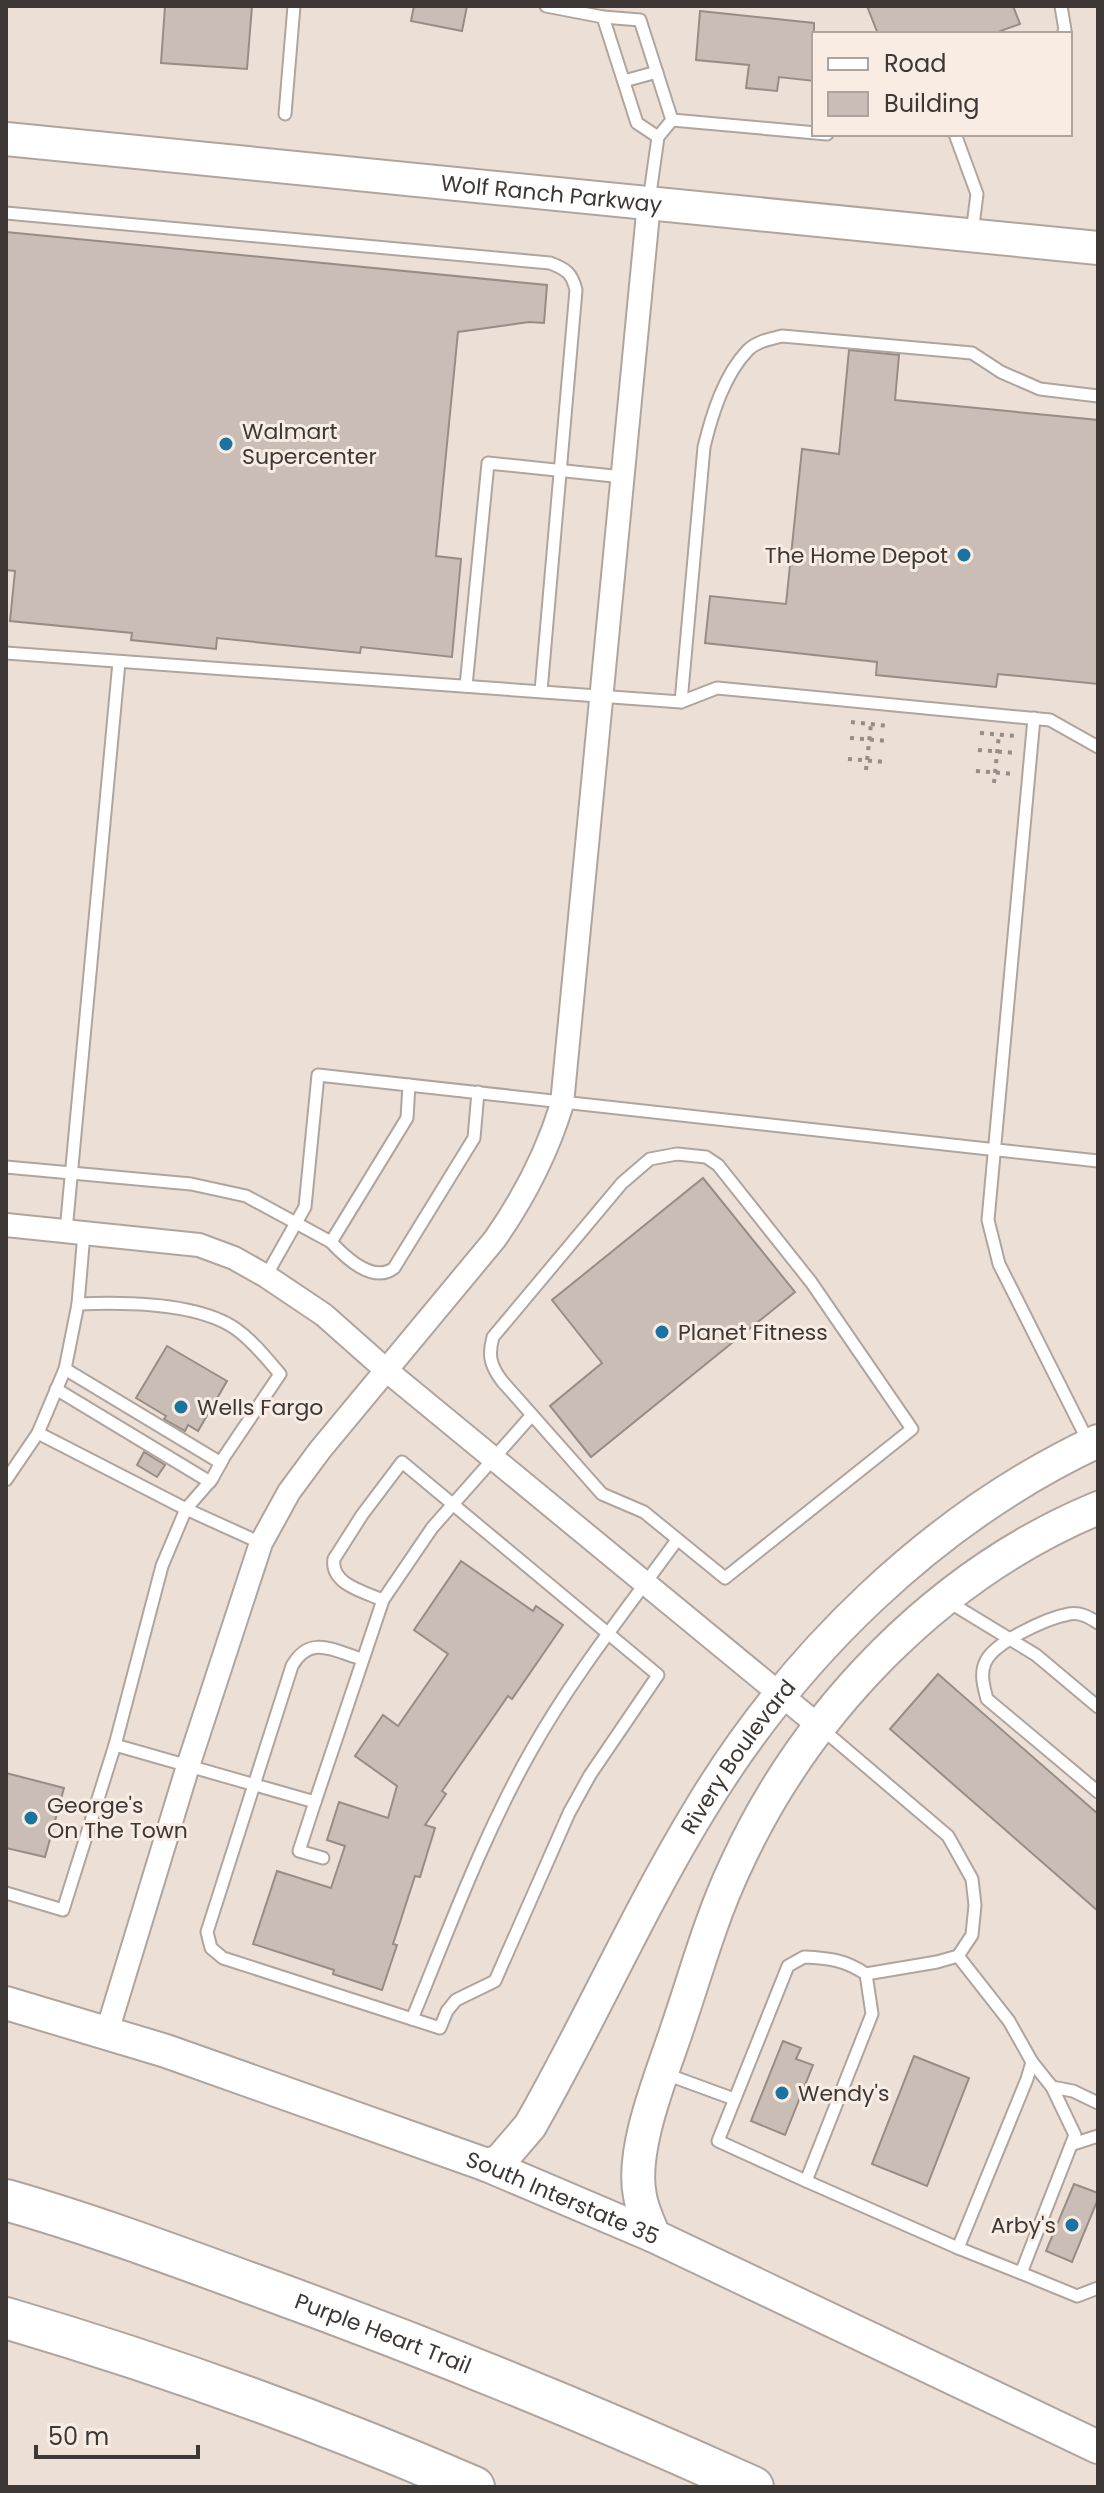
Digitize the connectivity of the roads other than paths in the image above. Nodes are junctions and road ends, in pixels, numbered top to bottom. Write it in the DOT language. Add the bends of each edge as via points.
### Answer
graph roads {
  1 [pos="294,6"];
  2 [pos="546,6"];
  3 [pos="1061,6"];
  4 [pos="581,9"];
  5 [pos="603,17"];
  6 [pos="1063,32"];
  7 [pos="657,72"];
  8 [pos="624,81"];
  9 [pos="285,114"];
  10 [pos="672,120"];
  11 [pos="812,133"];
  12 [pos="956,136"];
  13 [pos="658,137"];
  14 [pos="6,139"];
  15 [pos="649,203"];
  16 [pos="6,213"];
  17 [pos="972,235"];
  18 [pos="1098,248"];
  19 [pos="1098,396"];
  20 [pos="560,471"];
  21 [pos="623,477"];
  22 [pos="6,653"];
  23 [pos="119,662"];
  24 [pos="466,686"];
  25 [pos="541,691"];
  26 [pos="603,697"];
  27 [pos="681,702"];
  28 [pos="1034,718"];
  29 [pos="1098,747"];
  30 [pos="409,1085"];
  31 [pos="478,1092"];
  32 [pos="562,1104"];
  33 [pos="994,1151"];
  34 [pos="1098,1161"];
  35 [pos="6,1167"];
  36 [pos="72,1174"];
  37 [pos="296,1223"];
  38 [pos="6,1225"];
  39 [pos="75,1232"];
  40 [pos="331,1242"];
  41 [pos="266,1276"];
  42 [pos="78,1304"];
  43 [pos="65,1369"];
  44 [pos="386,1370"];
  45 [pos="56,1389"];
  46 [pos="532,1415"];
  47 [pos="38,1433"];
  48 [pos="1095,1449"];
  49 [pos="493,1458"];
  50 [pos="221,1463"];
  51 [pos="6,1480"];
  52 [pos="210,1482"];
  53 [pos="453,1503"];
  54 [pos="1098,1508"];
  55 [pos="186,1509"];
  56 [pos="677,1540"];
  57 [pos="261,1543"];
  58 [pos="645,1583"];
  59 [pos="945,1599"];
  60 [pos="383,1600"];
  61 [pos="1098,1623"];
  62 [pos="607,1634"];
  63 [pos="1009,1640"];
  64 [pos="362,1659"];
  65 [pos="782,1695"];
  66 [pos="1098,1707"];
  67 [pos="820,1727"];
  68 [pos="115,1745"];
  69 [pos="188,1766"];
  70 [pos="253,1784"];
  71 [pos="1098,1792"];
  72 [pos="315,1802"];
  73 [pos="323,1858"];
  74 [pos="6,1893"];
  75 [pos="958,1956"];
  76 [pos="866,1974"];
  77 [pos="6,2003"];
  78 [pos="412,2019"];
  79 [pos="107,2032"];
  80 [pos="1032,2062"];
  81 [pos="663,2072"];
  82 [pos="1052,2087"];
  83 [pos="734,2099"];
  84 [pos="1098,2103"];
  85 [pos="1098,2136"];
  86 [pos="1073,2144"];
  87 [pos="487,2165"];
  88 [pos="806,2181"];
  89 [pos="6,2200"];
  90 [pos="654,2236"];
  91 [pos="958,2248"];
  92 [pos="1021,2273"];
  93 [pos="1098,2288"];
  94 [pos="6,2318"];
  95 [pos="1092,2444"];
  96 [pos="474,2487"];
  97 [pos="753,2487"];
  1 -- 9 [label="lane"];
  2 -- 4 [label="lane"];
  3 -- 6 [label="lane"];
  4 -- 5 [label="lane"];
  5 -- 7 [label="lane" via="640,20"];
  5 -- 8 [label="lane"];
  7 -- 8 [label="lane"];
  7 -- 10 [label="lane"];
  8 -- 13 [label="lane" via="637,123"];
  10 -- 11 [label="lane"];
  10 -- 13 [label="lane"];
  12 -- 17 [label="lane" via="977,194"];
  13 -- 15 [label="lane"];
  14 -- 15 [label="street, Wolf Ranch Parkway"];
  15 -- 17 [label="street, Wolf Ranch Parkway"];
  15 -- 21 [label="street"];
  16 -- 20 [label="lane" via="565,268 576,290"];
  17 -- 18 [label="street, Wolf Ranch Parkway"];
  19 -- 27 [label="lane" via="1040,389 972,353 782,336 749,348 724,388 704,447"];
  20 -- 21 [label="lane"];
  20 -- 24 [label="lane" via="488,463"];
  20 -- 25 [label="lane"];
  21 -- 26 [label="street"];
  22 -- 23 [label="lane"];
  23 -- 24 [label="lane"];
  23 -- 36 [label="lane"];
  24 -- 25 [label="lane"];
  25 -- 26 [label="lane"];
  26 -- 27 [label="lane"];
  26 -- 32 [label="street"];
  27 -- 28 [label="lane" via="717,688"];
  28 -- 29 [label="lane" via="1050,720"];
  28 -- 33 [label="lane"];
  30 -- 31 [label="lane"];
  30 -- 37 [label="lane" via="318,1075 305,1207"];
  30 -- 40 [label="lane" via="407,1118"];
  31 -- 32 [label="lane"];
  31 -- 40 [label="lane" via="474,1138 394,1268 375,1274"];
  32 -- 33 [label="lane"];
  32 -- 44 [label="street" via="516,1209"];
  33 -- 34 [label="lane"];
  33 -- 48 [label="lane" via="988,1199 999,1264"];
  35 -- 36 [label="lane"];
  36 -- 37 [label="lane" via="191,1184 246,1196"];
  36 -- 39 [label="lane"];
  37 -- 40 [label="lane"];
  37 -- 41 [label="lane"];
  38 -- 39 [label="street"];
  39 -- 41 [label="street" via="199,1245"];
  39 -- 42 [label="lane"];
  41 -- 44 [label="street" via="324,1315"];
  42 -- 43 [label="lane"];
  42 -- 50 [label="lane" via="151,1305 203,1315 236,1329 280,1374"];
  43 -- 45 [label="lane"];
  43 -- 50 [label="lane"];
  44 -- 49 [label="street"];
  44 -- 57 [label="street" via="312,1460"];
  45 -- 47 [label="lane"];
  45 -- 52 [label="lane"];
  46 -- 49 [label="lane"];
  46 -- 56 [label="lane" via="602,1494 644,1512"];
  46 -- 56 [label="lane" via="492,1368 493,1337 622,1183 650,1159 677,1154 706,1157 718,1165 811,1282 912,1429 725,1578"];
  47 -- 51 [label="lane"];
  47 -- 55 [label="lane"];
  48 -- 65 [label="street, Rivery Boulevard" via="1024,1481 946,1534 880,1589"];
  49 -- 53 [label="lane"];
  49 -- 58 [label="street"];
  50 -- 52 [label="lane"];
  52 -- 55 [label="lane"];
  53 -- 60 [label="lane"];
  53 -- 60 [label="lane" via="402,1462 362,1515 332,1568 355,1588"];
  53 -- 62 [label="lane"];
  54 -- 59 [label="street" via="1024,1546"];
  55 -- 57 [label="lane"];
  55 -- 68 [label="lane" via="162,1566"];
  56 -- 58 [label="lane"];
  57 -- 69 [label="street"];
  58 -- 62 [label="lane"];
  58 -- 65 [label="street"];
  59 -- 63 [label="lane"];
  59 -- 67 [label="street" via="884,1653"];
  60 -- 64 [label="lane"];
  61 -- 63 [label="lane" via="1069,1614"];
  62 -- 78 [label="lane" via="547,1723 507,1796"];
  62 -- 78 [label="lane" via="658,1675 569,1813 495,1981 456,2000 440,2028"];
  63 -- 66 [label="lane" via="1036,1655"];
  63 -- 71 [label="lane" via="984,1664 987,1699"];
  64 -- 70 [label="lane" via="320,1646 299,1654"];
  64 -- 72 [label="lane"];
  65 -- 67 [label="street"];
  65 -- 87 [label="street, Rivery Boulevard" via="699,1811 530,2126 500,2161"];
  67 -- 75 [label="lane" via="948,1836 972,1879 975,1905 972,1935"];
  67 -- 81 [label="street" via="780,1783 735,1866"];
  68 -- 69 [label="lane"];
  68 -- 74 [label="lane" via="63,1910"];
  69 -- 70 [label="lane"];
  69 -- 79 [label="street"];
  70 -- 72 [label="lane"];
  70 -- 78 [label="lane" via="211,1912 211,1948 223,1958"];
  72 -- 73 [label="lane" via="299,1851"];
  75 -- 76 [label="lane"];
  75 -- 80 [label="lane" via="1009,2021"];
  76 -- 83 [label="lane" via="833,1958 804,1957 788,1966"];
  76 -- 88 [label="lane" via="872,2014"];
  77 -- 79 [label="street, South Interstate 35"];
  79 -- 87 [label="street, South Interstate 35"];
  80 -- 82 [label="lane"];
  80 -- 91 [label="lane"];
  81 -- 83 [label="lane"];
  81 -- 90 [label="street" via="639,2160 640,2198"];
  82 -- 84 [label="lane"];
  82 -- 86 [label="lane" via="1072,2125"];
  83 -- 88 [label="lane" via="718,2141"];
  85 -- 86 [label="lane"];
  86 -- 92 [label="lane"];
  87 -- 90 [label="street, South Interstate 35"];
  88 -- 91 [label="lane"];
  89 -- 97 [label="highway, Purple Heart Trail" via="377,2329 609,2422"];
  90 -- 95 [label="street, South Interstate 35"];
  91 -- 92 [label="lane"];
  92 -- 93 [label="lane" via="1077,2296"];
  94 -- 96 [label="highway" via="199,2380"];
}
